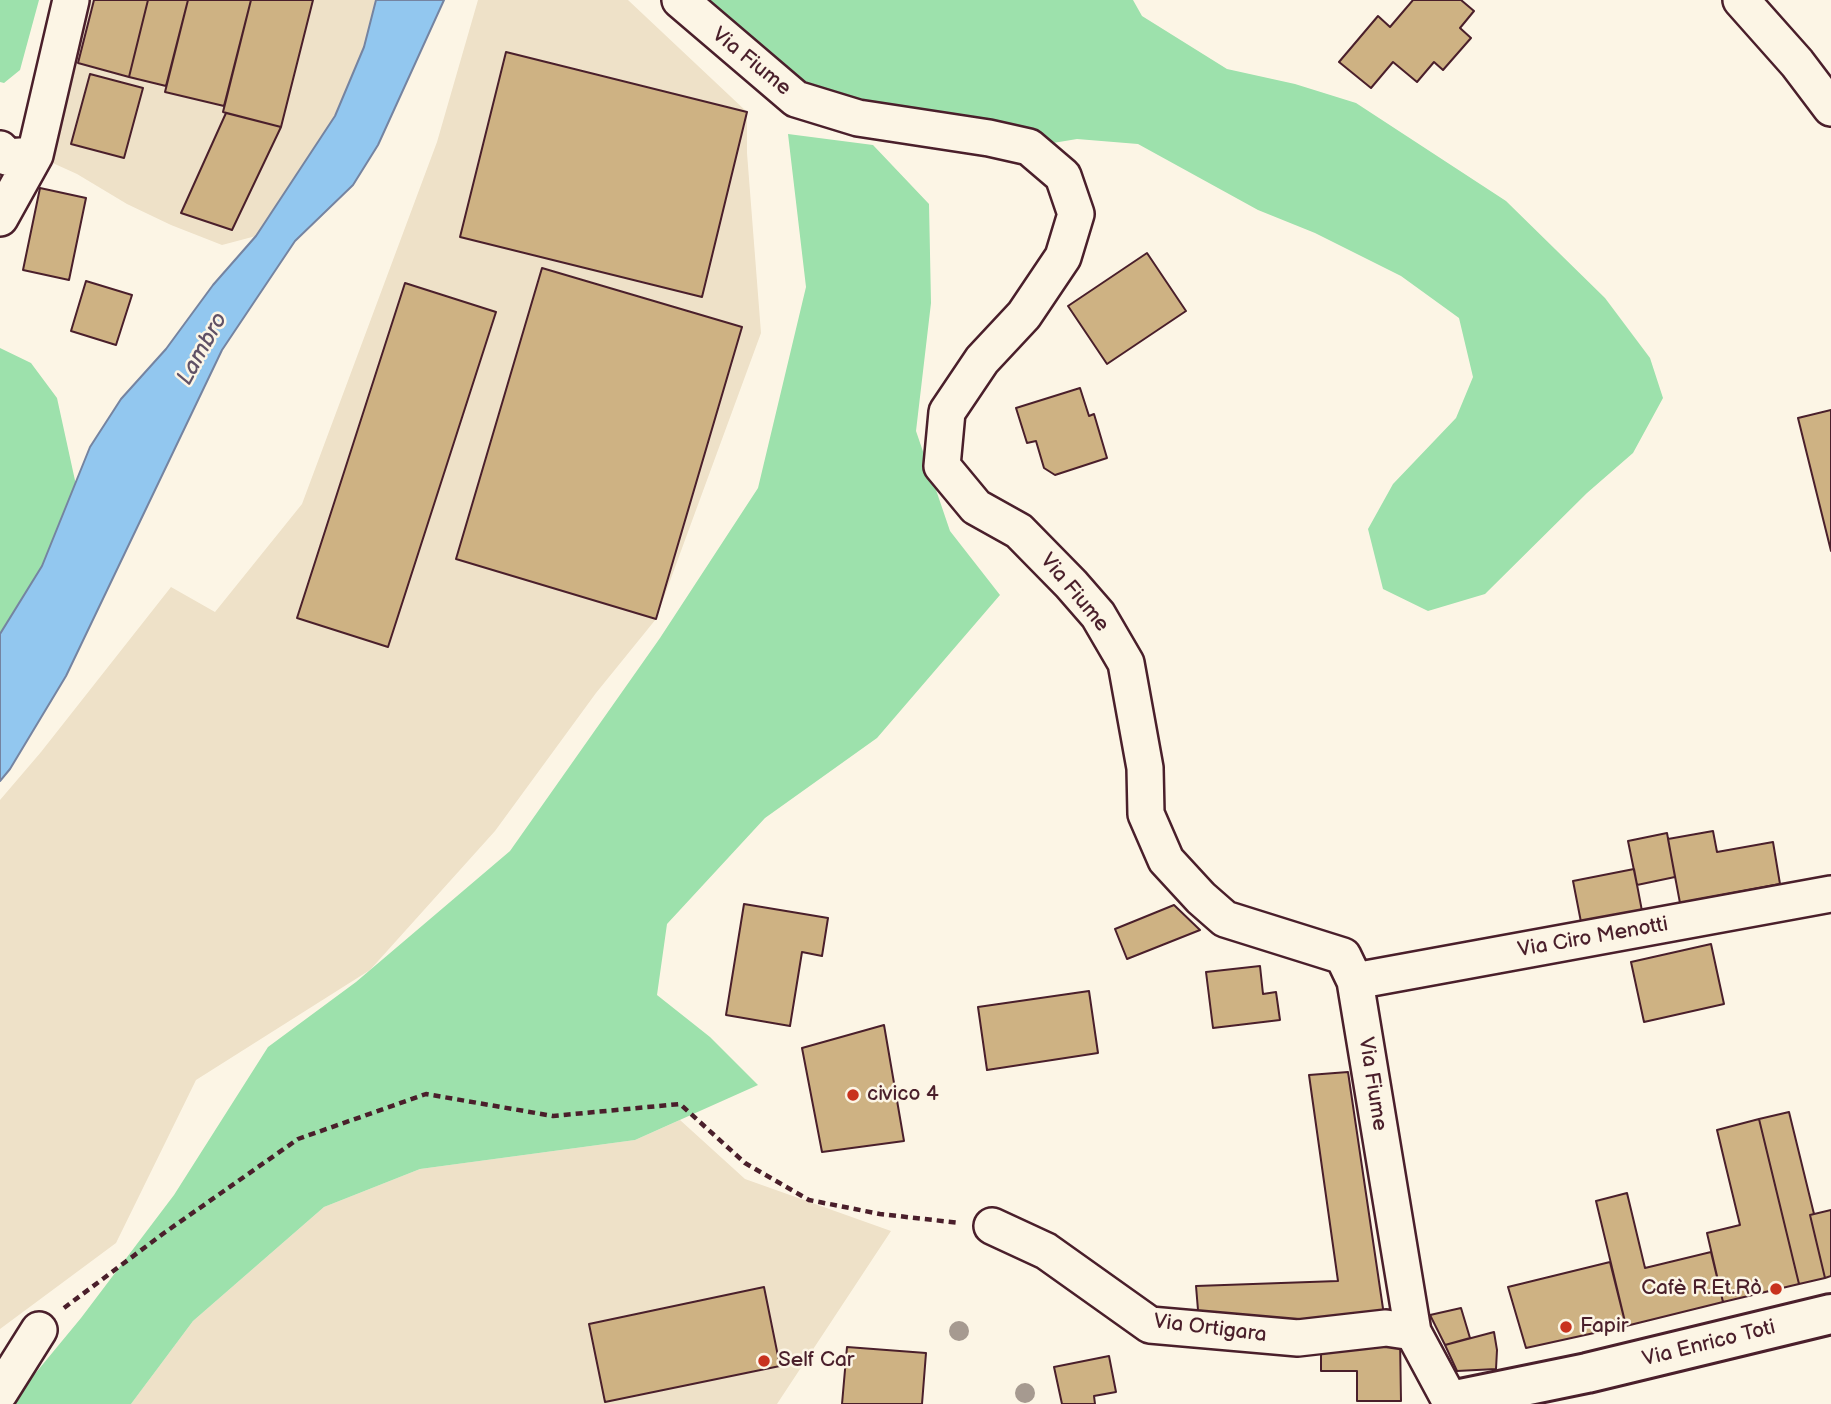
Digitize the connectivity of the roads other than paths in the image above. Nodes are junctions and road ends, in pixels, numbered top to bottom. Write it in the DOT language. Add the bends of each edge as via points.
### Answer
graph roads {
  1 [pos="71,0"];
  2 [pos="680,0"];
  3 [pos="1741,0"];
  4 [pos="1831,108"];
  5 [pos="0,149"];
  6 [pos="35,155"];
  7 [pos="0,218"];
  8 [pos="1831,894"];
  9 [pos="1355,981"];
  10 [pos="992,1226"];
  11 [pos="1831,1314"];
  12 [pos="39,1330"];
  13 [pos="1413,1332"];
  14 [pos="1587,1373"];
  15 [pos="0,1392"];
  16 [pos="1452,1401"];
  17 [pos="1533,1404"];
  1 -- 6 [label="street"];
  2 -- 9 [label="street, Via Fiume" via="796,99 858,118 1029,147 1063,176 1076,215 1063,257 1024,315 982,360 947,412 942,466 976,508 1019,531 1071,584 1098,615 1126,663 1145,768 1146,814 1166,860 1226,919 1343,956"];
  3 -- 4 [label="street"];
  5 -- 6 [label="street" via="7,157"];
  6 -- 7 [label="street"];
  8 -- 9 [label="street, Via Ciro Menotti"];
  9 -- 13 [label="street, Via Fiume"];
  10 -- 13 [label="street, Via Ortigara" via="1046,1251 1150,1325 1298,1338 1386,1328"];
  11 -- 14 [label="main road, Via Enrico Toti"];
  12 -- 15 [label="street"];
  13 -- 16 [label="street, Via Fiume"];
  14 -- 16 [label="main road, Via Enrico Toti"];
  14 -- 17 [label="main road, Via Enrico Toti"];
}
